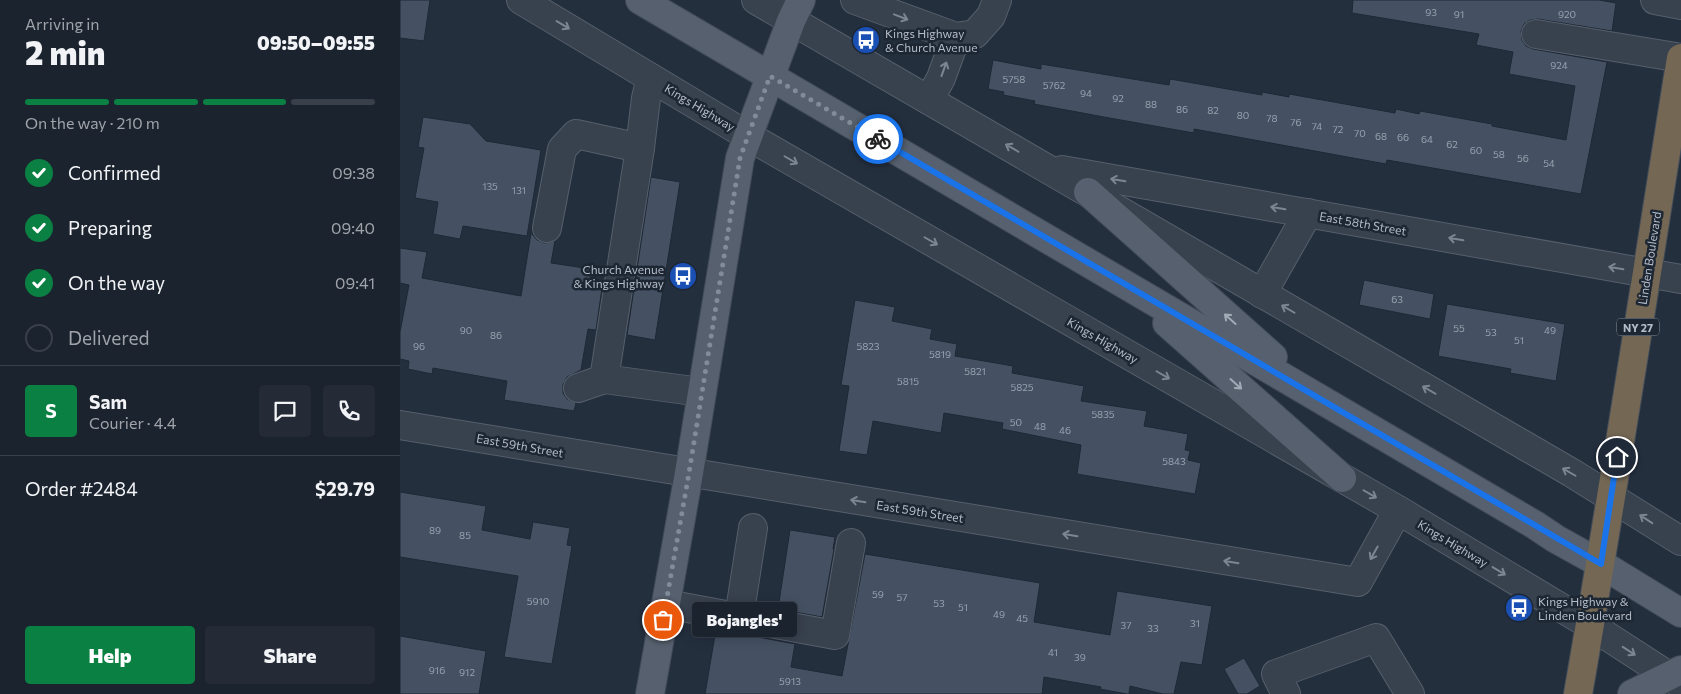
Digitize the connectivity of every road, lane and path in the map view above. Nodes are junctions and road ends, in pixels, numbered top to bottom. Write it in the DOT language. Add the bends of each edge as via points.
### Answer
graph roads {
  1 [pos="521,0"];
  2 [pos="640,0"];
  3 [pos="756,0"];
  4 [pos="855,0"];
  5 [pos="997,0"];
  6 [pos="1655,0"];
  7 [pos="1681,5"];
  8 [pos="796,10"];
  9 [pos="1536,34"];
  10 [pos="956,37"];
  11 [pos="1681,58"];
  12 [pos="770,76"];
  13 [pos="651,78"];
  14 [pos="928,100"];
  15 [pos="748,136"];
  16 [pos="640,148"];
  17 [pos="1045,167"];
  18 [pos="1088,192"];
  19 [pos="1308,213"];
  20 [pos="547,228"];
  21 [pos="1646,273"];
  22 [pos="1681,279"];
  23 [pos="1121,282"];
  24 [pos="1262,294"];
  25 [pos="604,379"];
  26 [pos="578,388"];
  27 [pos="702,392"];
  28 [pos="1319,398"];
  29 [pos="400,425"];
  30 [pos="689,473"];
  31 [pos="1342,478"];
  32 [pos="1611,497"];
  33 [pos="1398,510"];
  34 [pos="753,528"];
  35 [pos="1681,541"];
  36 [pos="851,543"];
  37 [pos="1601,564"];
  38 [pos="666,604"];
  39 [pos="1681,613"];
  40 [pos="739,617"];
  41 [pos="1590,626"];
  42 [pos="1677,677"];
  43 [pos="650,694"];
  44 [pos="1286,694"];
  45 [pos="1410,694"];
  46 [pos="1578,694"];
  47 [pos="1632,694"];
  1 -- 13 [label="street, Kings Highway, one-way"];
  2 -- 12 [label="main road"];
  3 -- 8 [label="street"];
  4 -- 10 [label="street, one-way"];
  5 -- 10 [label="street" via="991,16 975,34"];
  6 -- 7 [label="street"];
  8 -- 12 [label="main road"];
  8 -- 14 [label="street"];
  9 -- 11 [label="street"];
  14 -- 10 [label="street, one-way" via="941,78"];
  11 -- 21 [label="highway, Linden Boulevard / NY 27"];
  12 -- 15 [label="main road"];
  12 -- 23 [label="main road"];
  13 -- 15 [label="street, Kings Highway"];
  13 -- 16 [label="street"];
  17 -- 14 [label="street, one-way"];
  15 -- 27 [label="main road" via="740,158"];
  15 -- 31 [label="street, Kings Highway, one-way"];
  16 -- 20 [label="street" via="576,134 562,149"];
  16 -- 25 [label="street"];
  17 -- 18 [label="street"];
  19 -- 17 [label="street, East 58th Street, one-way"];
  18 -- 24 [label="street"];
  28 -- 18 [label="main road, one-way"];
  21 -- 19 [label="street, East 58th Street, one-way"];
  19 -- 24 [label="street"];
  21 -- 22 [label="street, East 58th Street"];
  21 -- 32 [label="highway, Linden Boulevard / NY 27"];
  23 -- 28 [label="main road"];
  23 -- 31 [label="main road, one-way"];
  32 -- 24 [label="street, one-way"];
  25 -- 26 [label="street"];
  25 -- 27 [label="street"];
  27 -- 30 [label="main road"];
  28 -- 37 [label="main road"];
  29 -- 30 [label="street, East 59th Street"];
  33 -- 30 [label="street, East 59th Street, one-way" via="1358,582"];
  30 -- 38 [label="main road"];
  31 -- 33 [label="street, Kings Highway, one-way"];
  35 -- 32 [label="street, one-way"];
  32 -- 37 [label="highway, Linden Boulevard / NY 27"];
  33 -- 41 [label="street, Kings Highway, one-way"];
  34 -- 40 [label="street"];
  36 -- 40 [label="street" via="835,635"];
  37 -- 39 [label="main road"];
  37 -- 41 [label="highway, Linden Boulevard / NY 27"];
  38 -- 40 [label="street"];
  38 -- 43 [label="main road"];
  41 -- 42 [label="street, Kings Highway, one-way"];
  41 -- 46 [label="highway, Linden Boulevard / NY 27"];
  42 -- 47 [label="main road"];
  44 -- 45 [label="street" via="1276,674 1376,638"];
}
